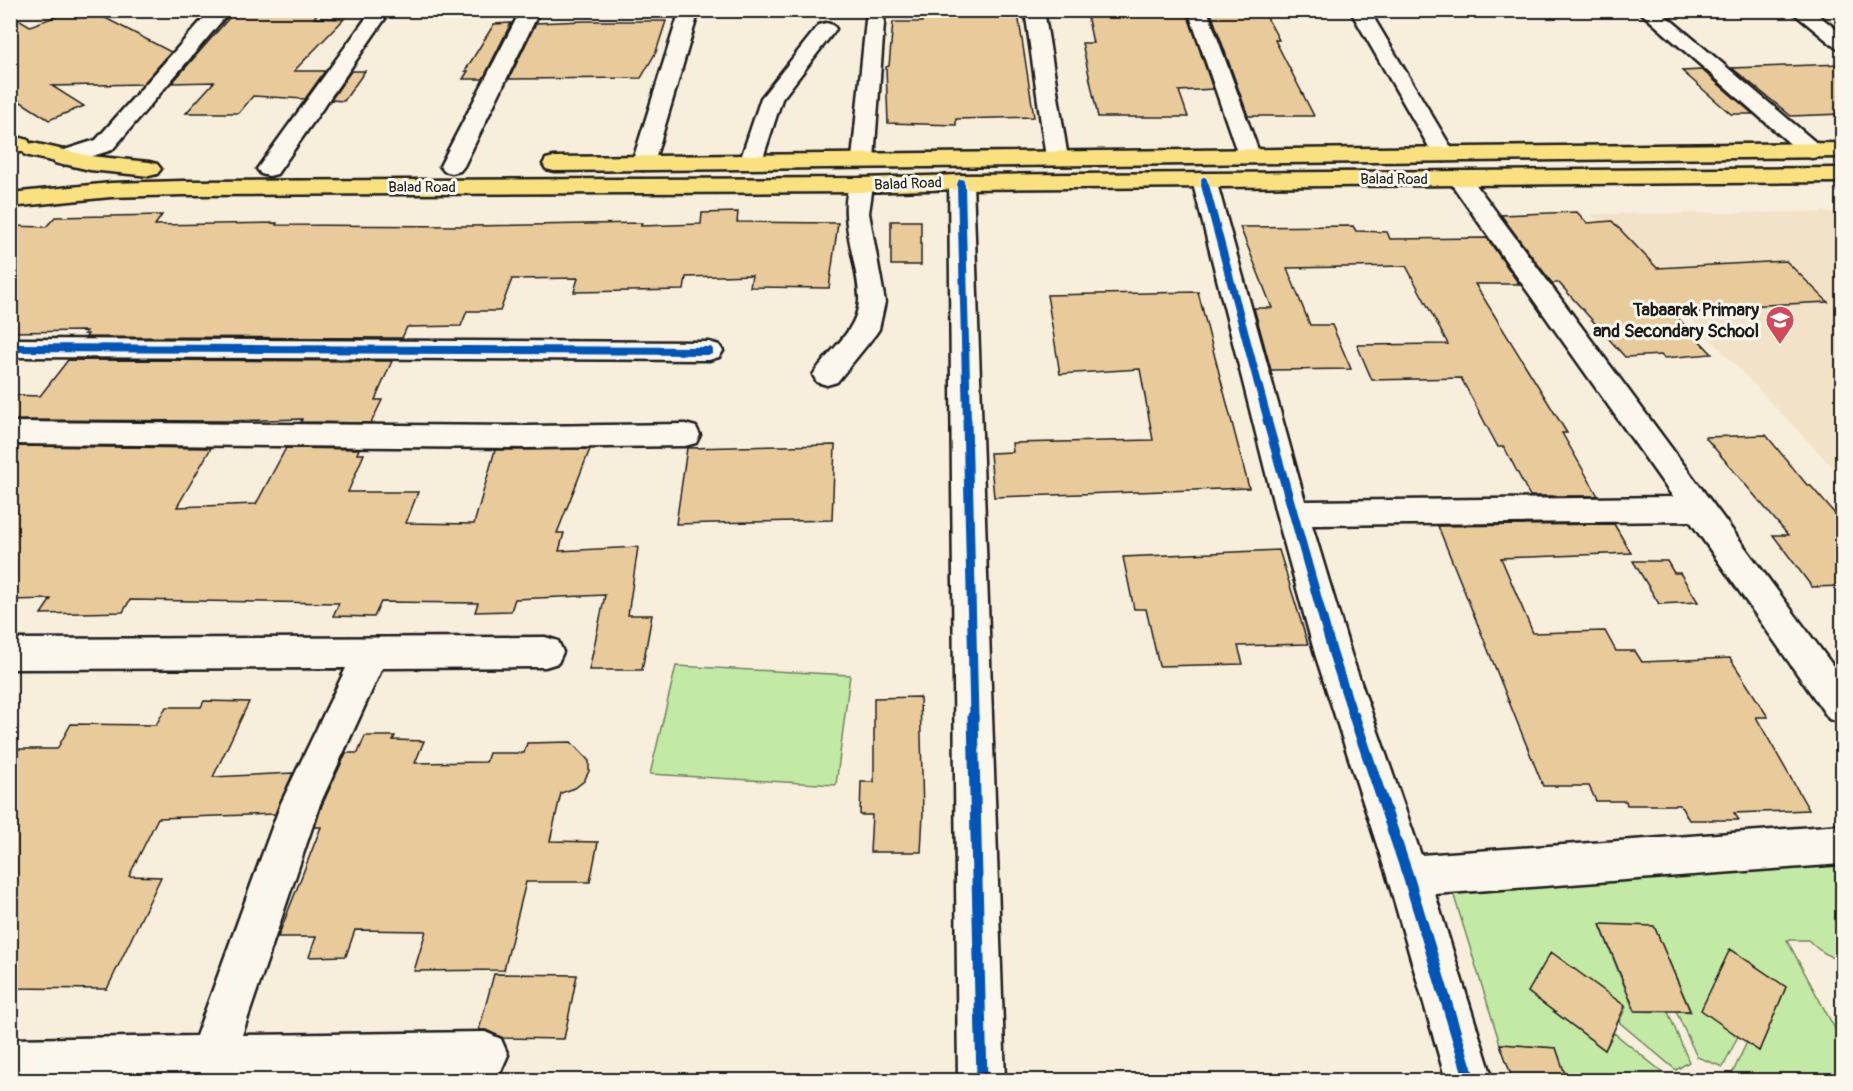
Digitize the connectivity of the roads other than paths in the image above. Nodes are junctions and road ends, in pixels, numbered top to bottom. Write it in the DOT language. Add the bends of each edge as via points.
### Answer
graph roads {
  1 [pos="222,10"];
  2 [pos="382,10"];
  3 [pos="531,10"];
  4 [pos="690,10"];
  5 [pos="876,10"];
  6 [pos="1034,10"];
  7 [pos="1197,10"];
  8 [pos="1359,10"];
  9 [pos="1647,10"];
  10 [pos="1798,10"];
  11 [pos="826,29"];
  12 [pos="1842,43"];
  13 [pos="1842,150"];
  14 [pos="1812,151"];
  15 [pos="23,154"];
  16 [pos="1249,155"];
  17 [pos="63,158"];
  18 [pos="1057,158"];
  19 [pos="863,159"];
  20 [pos="751,161"];
  21 [pos="643,163"];
  22 [pos="500,165"];
  23 [pos="535,165"];
  24 [pos="452,166"];
  25 [pos="1452,166"];
  26 [pos="269,169"];
  27 [pos="1842,175"];
  28 [pos="1204,180"];
  29 [pos="961,182"];
  30 [pos="861,185"];
  31 [pos="10,189"];
  32 [pos="10,200"];
  33 [pos="10,348"];
  34 [pos="709,351"];
  35 [pos="827,375"];
  36 [pos="10,433"];
  37 [pos="685,435"];
  38 [pos="1698,509"];
  39 [pos="1292,513"];
  40 [pos="544,652"];
  41 [pos="371,653"];
  42 [pos="10,654"];
  43 [pos="1842,707"];
  44 [pos="1842,844"];
  45 [pos="1408,876"];
  46 [pos="485,1054"];
  47 [pos="211,1058"];
  48 [pos="10,1062"];
  49 [pos="982,1080"];
  50 [pos="1470,1080"];
  1 -- 17 [label="street" via="104,145"];
  2 -- 26 [label="street"];
  3 -- 24 [label="street"];
  4 -- 21 [label="street"];
  5 -- 19 [label="street"];
  6 -- 18 [label="street"];
  7 -- 16 [label="street"];
  8 -- 25 [label="street"];
  9 -- 14 [label="street"];
  10 -- 12 [label="street"];
  11 -- 20 [label="street" via="772,98"];
  13 -- 14 [label="highway, Balad Road"];
  14 -- 25 [label="highway, Balad Road"];
  15 -- 17 [label="highway, Balad Road"];
  15 -- 31 [label="highway"];
  16 -- 18 [label="highway, Balad Road"];
  16 -- 25 [label="highway, Balad Road"];
  17 -- 26 [label="highway, Balad Road" via="114,168"];
  18 -- 19 [label="highway, Balad Road"];
  19 -- 20 [label="highway, Balad Road"];
  20 -- 21 [label="highway, Balad Road"];
  21 -- 23 [label="highway, Balad Road"];
  22 -- 24 [label="highway, Balad Road"];
  24 -- 26 [label="highway, Balad Road"];
  25 -- 27 [label="highway, Balad Road"];
  25 -- 28 [label="highway, Balad Road"];
  25 -- 38 [label="street"];
  28 -- 29 [label="highway, Balad Road"];
  28 -- 39 [label="street"];
  29 -- 30 [label="highway, Balad Road"];
  29 -- 49 [label="street"];
  30 -- 32 [label="highway, Balad Road" via="182,188"];
  30 -- 35 [label="street" via="857,213 872,302 865,329"];
  33 -- 34 [label="street"];
  36 -- 37 [label="street"];
  38 -- 39 [label="street"];
  38 -- 43 [label="street"];
  39 -- 45 [label="street" via="1333,654"];
  40 -- 41 [label="street"];
  41 -- 42 [label="street"];
  41 -- 47 [label="street" via="301,803"];
  44 -- 45 [label="street"];
  45 -- 50 [label="street"];
  46 -- 47 [label="street"];
  47 -- 48 [label="street"];
}
